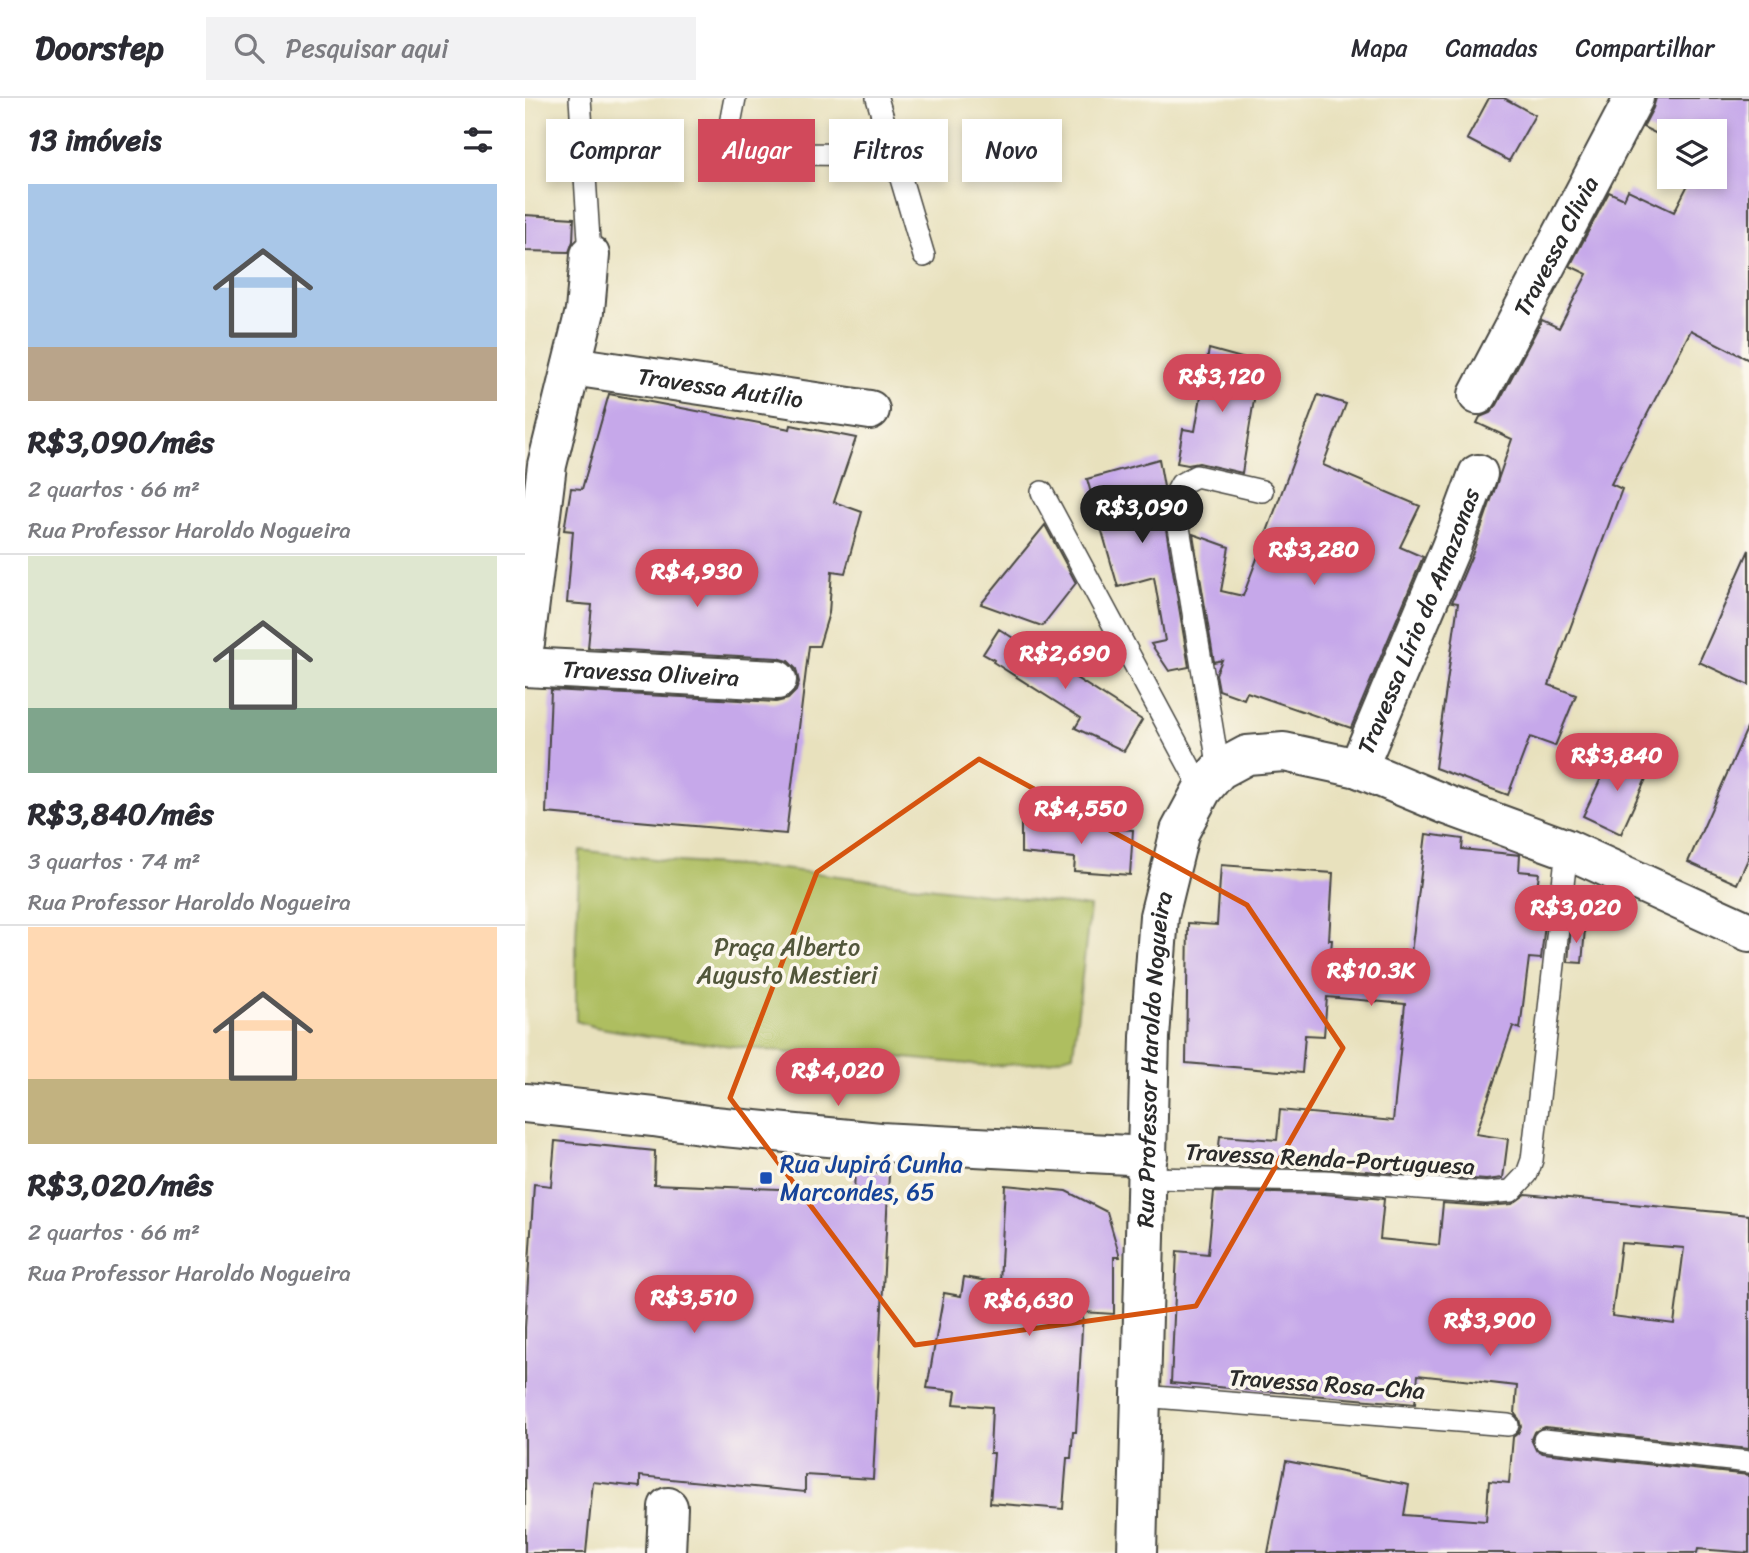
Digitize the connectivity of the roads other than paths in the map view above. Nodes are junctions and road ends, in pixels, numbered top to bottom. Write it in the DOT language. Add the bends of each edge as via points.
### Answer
graph roads {
  1 [pos="580,98"];
  2 [pos="735,98"];
  3 [pos="877,98"];
  4 [pos="1634,98"];
  5 [pos="883,119"];
  6 [pos="829,154"];
  7 [pos="901,182"];
  8 [pos="590,255"];
  9 [pos="923,256"];
  10 [pos="572,366"];
  11 [pos="1478,396"];
  12 [pos="870,411"];
  13 [pos="1478,474"];
  14 [pos="1262,491"];
  15 [pos="1042,492"];
  16 [pos="525,643"];
  17 [pos="525,667"];
  18 [pos="776,680"];
  19 [pos="1359,768"];
  20 [pos="1211,780"];
  21 [pos="1567,849"];
  22 [pos="1749,932"];
  23 [pos="525,1103"];
  24 [pos="1147,1167"];
  25 [pos="1142,1396"];
  26 [pos="1509,1425"];
  27 [pos="1544,1440"];
  28 [pos="1749,1462"];
  29 [pos="668,1507"];
  30 [pos="666,1553"];
  31 [pos="1137,1553"];
  1 -- 8 [label="lane"];
  2 -- 6 [label="lane" via="731,134 742,145"];
  3 -- 5 [label="lane"];
  4 -- 11 [label="street, Travessa Clivia"];
  7 -- 9 [label="lane"];
  8 -- 10 [label="street" via="585,311"];
  10 -- 12 [label="street, Travessa Autílio"];
  10 -- 16 [label="street" via="547,465"];
  13 -- 19 [label="street, Travessa Lírio do Amazonas"];
  14 -- 20 [label="lane" via="1196,476 1181,484 1174,497"];
  15 -- 20 [label="lane"];
  17 -- 18 [label="street, Travessa Oliveira"];
  19 -- 20 [label="street" via="1284,752 1247,755"];
  19 -- 21 [label="street"];
  20 -- 24 [label="street, Rua Professor Haroldo Nogueira" via="1180,831 1159,916"];
  21 -- 22 [label="street"];
  21 -- 24 [label="lane, Travessa Renda-Portuguesa" via="1532,1160 1527,1174 1511,1191 1486,1193"];
  23 -- 24 [label="street" via="713,1126"];
  24 -- 25 [label="street, Rua Professor Haroldo Nogueira"];
  25 -- 26 [label="lane, Travessa Rosa-Cha"];
  25 -- 31 [label="street, Rua Professor Haroldo Nogueira"];
  27 -- 28 [label="lane"];
  29 -- 30 [label="street"];
}
